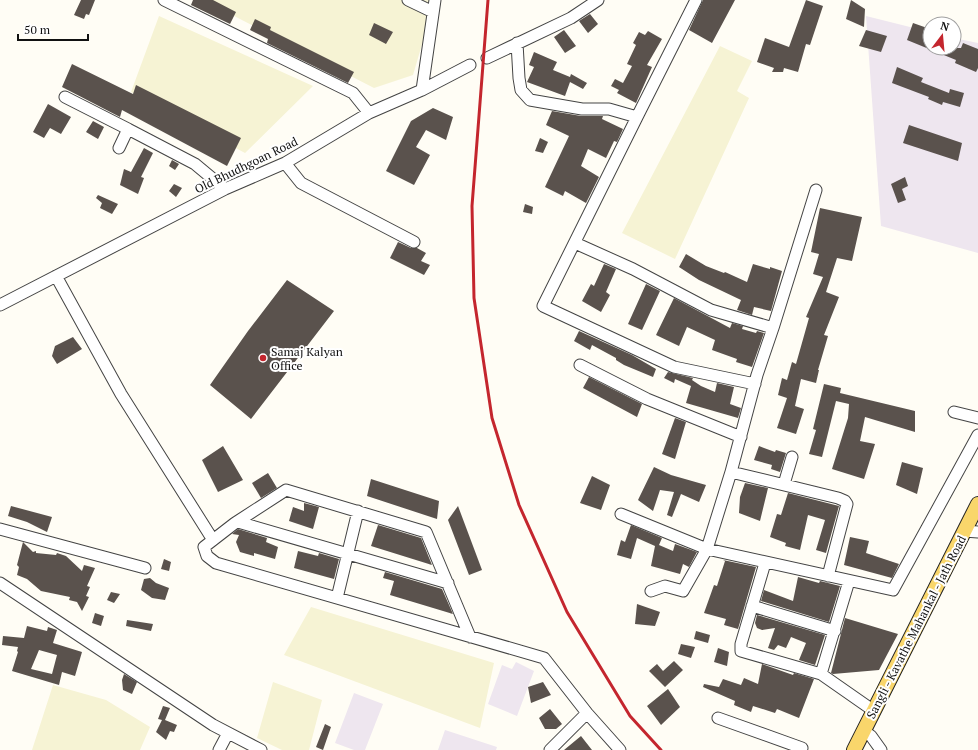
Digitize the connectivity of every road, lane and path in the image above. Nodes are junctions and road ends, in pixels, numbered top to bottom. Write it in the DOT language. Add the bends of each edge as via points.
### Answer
graph roads {
  1 [pos="164,0"];
  2 [pos="408,0"];
  3 [pos="435,0"];
  4 [pos="598,0"];
  5 [pos="696,0"];
  6 [pos="433,12"];
  7 [pos="517,43"];
  8 [pos="487,58"];
  9 [pos="470,65"];
  10 [pos="422,90"];
  11 [pos="65,97"];
  12 [pos="370,113"];
  13 [pos="637,117"];
  14 [pos="128,129"];
  15 [pos="119,148"];
  16 [pos="284,163"];
  17 [pos="225,189"];
  18 [pos="816,190"];
  19 [pos="414,242"];
  20 [pos="574,243"];
  21 [pos="56,276"];
  22 [pos="0,305"];
  23 [pos="773,328"];
  24 [pos="580,365"];
  25 [pos="755,384"];
  26 [pos="954,412"];
  27 [pos="978,418"];
  28 [pos="978,435"];
  29 [pos="741,437"];
  30 [pos="792,457"];
  31 [pos="731,472"];
  32 [pos="784,484"];
  33 [pos="978,504"];
  34 [pos="358,511"];
  35 [pos="621,514"];
  36 [pos="238,522"];
  37 [pos="0,529"];
  38 [pos="971,532"];
  39 [pos="213,540"];
  40 [pos="707,548"];
  41 [pos="348,554"];
  42 [pos="765,563"];
  43 [pos="145,568"];
  44 [pos="828,576"];
  45 [pos="849,581"];
  46 [pos="0,583"];
  47 [pos="448,583"];
  48 [pos="651,591"];
  49 [pos="337,598"];
  50 [pos="752,606"];
  51 [pos="835,631"];
  52 [pos="470,637"];
  53 [pos="821,674"];
  54 [pos="874,711"];
  55 [pos="588,713"];
  56 [pos="718,718"];
  57 [pos="864,731"];
  58 [pos="228,733"];
  59 [pos="802,749"];
  60 [pos="219,750"];
  61 [pos="261,750"];
  62 [pos="550,750"];
  63 [pos="620,750"];
  64 [pos="854,750"];
  65 [pos="882,750"];
  1 -- 12 [label="street" via="353,93"];
  2 -- 6 [label="street"];
  3 -- 6 [label="street"];
  4 -- 7 [label="street" via="571,18"];
  5 -- 13 [label="street"];
  6 -- 10 [label="street"];
  7 -- 8 [label="street"];
  7 -- 13 [label="street" via="519,78 522,90 530,100 582,109 609,109"];
  9 -- 10 [label="street, Old Bhudhgoan Road"];
  10 -- 12 [label="street, Old Bhudhgoan Road"];
  11 -- 14 [label="street"];
  12 -- 16 [label="street, Old Bhudhgoan Road"];
  13 -- 20 [label="street"];
  14 -- 15 [label="street"];
  14 -- 17 [label="street" via="195,164"];
  16 -- 17 [label="street, Old Bhudhgoan Road"];
  16 -- 19 [label="street" via="300,183"];
  17 -- 21 [label="street, Old Bhudhgoan Road"];
  18 -- 23 [label="street"];
  20 -- 23 [label="street" via="633,269 711,310"];
  20 -- 25 [label="street" via="543,306 674,367"];
  21 -- 22 [label="street, Old Bhudhgoan Road"];
  21 -- 39 [label="street" via="121,394"];
  23 -- 25 [label="street"];
  24 -- 29 [label="street" via="647,399"];
  25 -- 29 [label="street"];
  26 -- 27 [label="street"];
  28 -- 45 [label="street" via="893,590"];
  29 -- 31 [label="street"];
  30 -- 32 [label="street"];
  31 -- 32 [label="street"];
  31 -- 40 [label="street"];
  32 -- 44 [label="street" via="838,498 847,504"];
  33 -- 38 [label="main road, Sangli - Kavathe Mahankal - Jath Road"];
  34 -- 36 [label="street" via="286,490"];
  34 -- 41 [label="street"];
  34 -- 47 [label="street" via="426,532"];
  35 -- 40 [label="street"];
  36 -- 39 [label="street"];
  36 -- 41 [label="street"];
  37 -- 43 [label="street"];
  38 -- 54 [label="main road, Sangli - Kavathe Mahankal - Jath Road"];
  39 -- 49 [label="street" via="204,547 207,556 216,563"];
  40 -- 42 [label="street"];
  40 -- 48 [label="street" via="683,591 665,586"];
  41 -- 47 [label="street"];
  41 -- 49 [label="street"];
  42 -- 44 [label="street"];
  42 -- 50 [label="street"];
  44 -- 45 [label="street"];
  45 -- 51 [label="street"];
  46 -- 58 [label="street"];
  47 -- 52 [label="street"];
  49 -- 52 [label="street"];
  50 -- 51 [label="street"];
  50 -- 53 [label="street" via="741,651"];
  51 -- 53 [label="street"];
  52 -- 55 [label="street" via="544,658"];
  53 -- 54 [label="street"];
  54 -- 57 [label="main road, Sangli - Kavathe Mahankal - Jath Road"];
  55 -- 62 [label="street"];
  55 -- 63 [label="street"];
  56 -- 59 [label="street"];
  57 -- 64 [label="main road, Sangli - Kavathe Mahankal - Jath Road"];
  57 -- 65 [label="street"];
  58 -- 60 [label="street"];
  58 -- 61 [label="street"];
}
